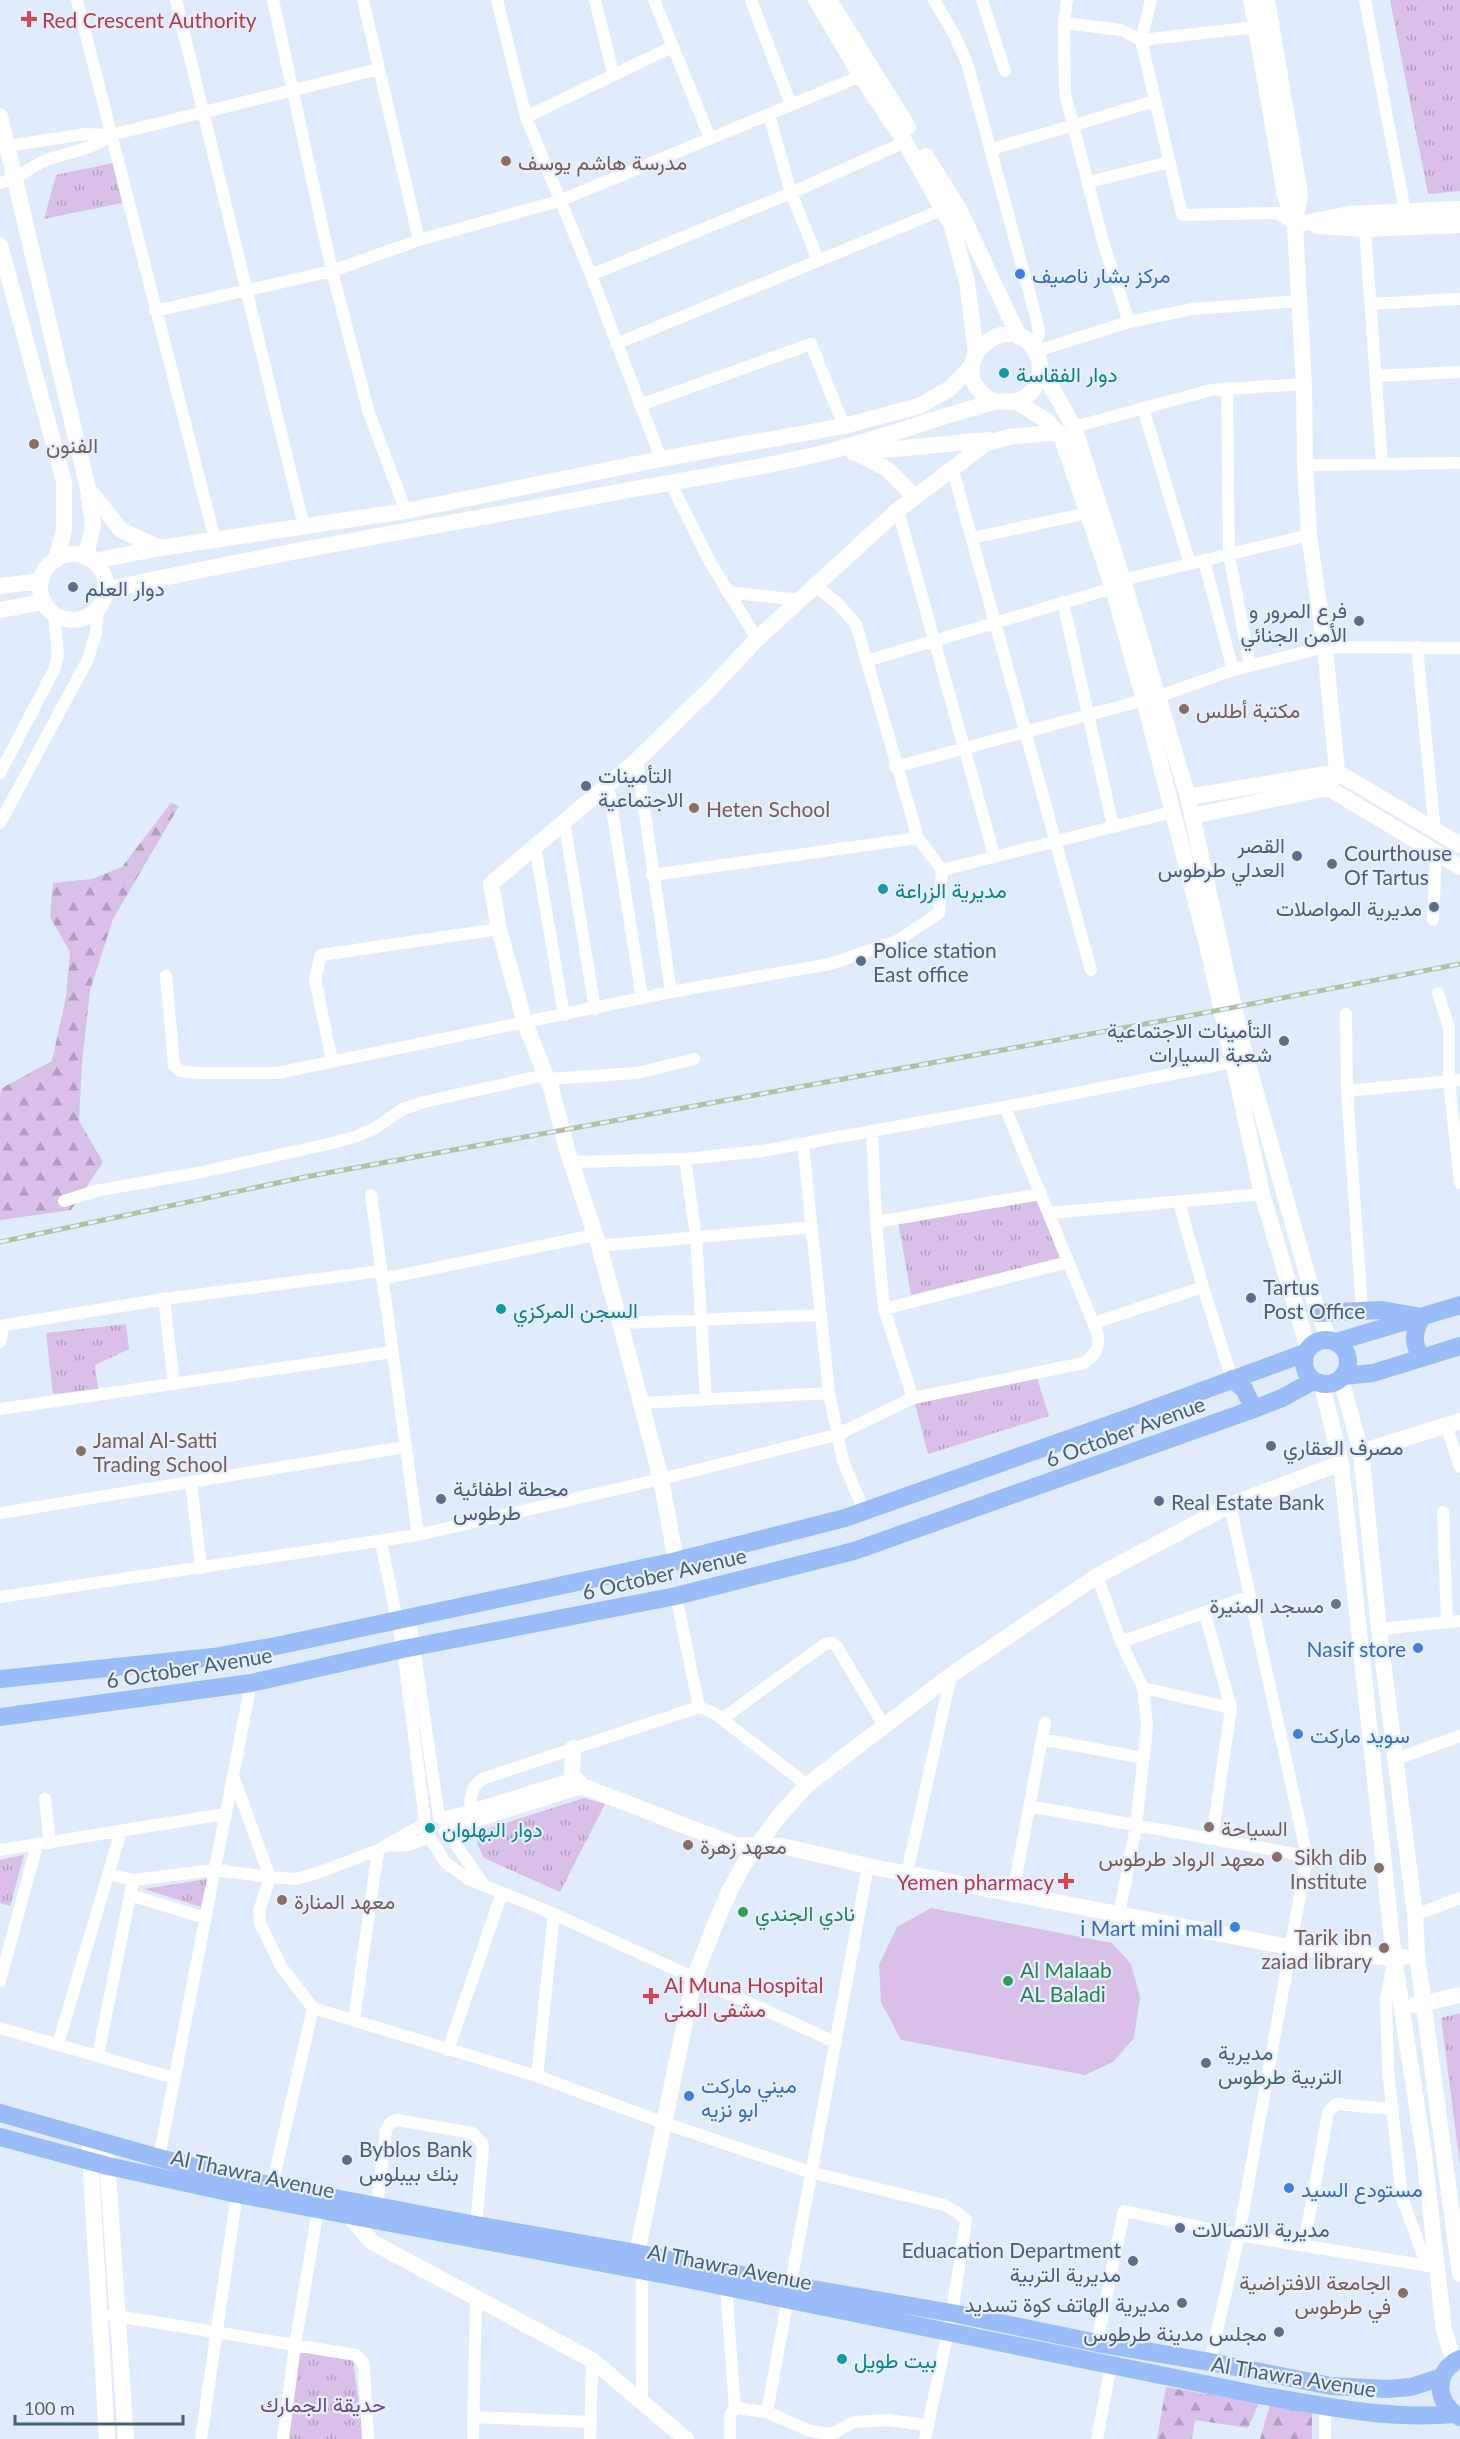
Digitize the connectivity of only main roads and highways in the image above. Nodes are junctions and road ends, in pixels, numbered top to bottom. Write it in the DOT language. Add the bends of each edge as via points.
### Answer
graph roads {
  1 [pos="816,0"];
  2 [pos="829,0"];
  3 [pos="1251,0"];
  4 [pos="1267,0"];
  5 [pos="0,116"];
  6 [pos="4,147"];
  7 [pos="8,181"];
  8 [pos="1460,209"];
  9 [pos="1407,220"];
  10 [pos="1295,225"];
  11 [pos="1460,225"];
  12 [pos="0,245"];
  13 [pos="1019,337"];
  14 [pos="974,359"];
  15 [pos="1041,369"];
  16 [pos="995,402"];
  17 [pos="1017,402"];
  18 [pos="1066,430"];
  19 [pos="784,437"];
  20 [pos="996,440"];
  21 [pos="836,450"];
  22 [pos="854,453"];
  23 [pos="789,461"];
  24 [pos="88,489"];
  25 [pos="915,497"];
  26 [pos="160,548"];
  27 [pos="90,559"];
  28 [pos="56,560"];
  29 [pos="41,581"];
  30 [pos="1118,584"];
  31 [pos="0,586"];
  32 [pos="106,591"];
  33 [pos="49,608"];
  34 [pos="0,610"];
  35 [pos="1150,698"];
  36 [pos="1337,772"];
  37 [pos="1328,788"];
  38 [pos="1188,797"];
  39 [pos="1192,816"];
  40 [pos="1460,845"];
  41 [pos="1460,867"];
  42 [pos="1216,956"];
  43 [pos="1235,1050"];
  44 [pos="1460,1305"];
  45 [pos="1318,1313"];
  46 [pos="1422,1317"];
  47 [pos="1333,1341"];
  48 [pos="1460,1346"];
  49 [pos="1307,1350"];
  50 [pos="1422,1358"];
  51 [pos="1342,1377"];
  52 [pos="1232,1379"];
  53 [pos="1318,1383"];
  54 [pos="1254,1409"];
  55 [pos="1453,1423"];
  56 [pos="1360,1452"];
  57 [pos="1341,1463"];
  58 [pos="676,1561"];
  59 [pos="0,1679"];
  60 [pos="0,1717"];
  61 [pos="573,1748"];
  62 [pos="756,1846"];
  63 [pos="1417,1955"];
  64 [pos="1394,1959"];
  65 [pos="1460,1995"];
  66 [pos="1423,2004"];
  67 [pos="1402,2008"];
  68 [pos="0,2113"];
  69 [pos="0,2137"];
  70 [pos="98,2141"];
  71 [pos="89,2160"];
  72 [pos="108,2166"];
  73 [pos="350,2217"];
  74 [pos="638,2253"];
  75 [pos="1460,2274"];
  76 [pos="788,2292"];
  77 [pos="949,2322"];
  78 [pos="1457,2361"];
  79 [pos="1442,2377"];
  80 [pos="1457,2416"];
  81 [pos="107,2439"];
  82 [pos="126,2439"];
  83 [pos="686,2439"];
  1 -- 14 [label="main road" via="905,142 952,226 963,262"];
  2 -- 13 [label="main road" via="959,209"];
  3 -- 10 [label="main road" via="1285,195"];
  4 -- 10 [label="main road" via="1300,194"];
  5 -- 6 [label="main road"];
  6 -- 7 [label="main road"];
  7 -- 24 [label="main road"];
  8 -- 9 [label="main road"];
  9 -- 10 [label="main road" via="1365,229"];
  9 -- 10 [label="main road" via="1349,214"];
  9 -- 11 [label="main road"];
  10 -- 36 [label="main road" via="1309,535"];
  12 -- 28 [label="main road" via="64,482 64,530"];
  13 -- 14 [label="main road" via="1009,334 990,339"];
  13 -- 15 [label="main road" via="1034,349"];
  14 -- 16 [label="main road" via="975,384"];
  14 -- 19 [label="main road" via="949,389 926,402 844,426"];
  15 -- 17 [label="main road" via="1034,389"];
  15 -- 18 [label="main road"];
  16 -- 17 [label="main road"];
  16 -- 21 [label="main road"];
  17 -- 18 [label="main road"];
  18 -- 20 [label="main road"];
  18 -- 30 [label="main road"];
  18 -- 30 [label="main road" via="1066,446 1088,513"];
  19 -- 23 [label="main road"];
  19 -- 26 [label="main road" via="406,511"];
  20 -- 22 [label="main road"];
  20 -- 25 [label="main road" via="977,449"];
  21 -- 22 [label="main road"];
  21 -- 23 [label="main road"];
  22 -- 25 [label="main road" via="887,469"];
  23 -- 32 [label="main road"];
  24 -- 26 [label="main road" via="121,530"];
  24 -- 27 [label="main road" via="93,525"];
  25 -- 58 [label="main road" via="757,639 637,760 491,885 525,1023 548,1082 620,1323 661,1479"];
  26 -- 27 [label="main road"];
  27 -- 28 [label="main road" via="75,554"];
  27 -- 32 [label="main road" via="104,574"];
  28 -- 29 [label="main road"];
  29 -- 31 [label="main road"];
  29 -- 33 [label="main road"];
  30 -- 35 [label="main road"];
  32 -- 33 [label="main road" via="98,611 90,616 71,620"];
  33 -- 34 [label="main road"];
  35 -- 38 [label="main road"];
  35 -- 42 [label="main road" via="1172,812"];
  36 -- 37 [label="main road"];
  36 -- 38 [label="main road"];
  36 -- 40 [label="main road"];
  37 -- 39 [label="main road"];
  37 -- 41 [label="main road"];
  38 -- 39 [label="main road"];
  39 -- 42 [label="main road"];
  42 -- 43 [label="main road"];
  43 -- 45 [label="main road"];
  43 -- 49 [label="main road" via="1262,1194"];
  44 -- 46 [label="main road"];
  45 -- 46 [label="main road" via="1362,1310"];
  45 -- 47 [label="main road"];
  46 -- 47 [label="main road"];
  46 -- 50 [label="main road" via="1414,1340"];
  47 -- 49 [label="main road" via="1314,1343"];
  47 -- 51 [label="main road" via="1348,1357"];
  48 -- 50 [label="main road"];
  49 -- 52 [label="main road, 6 October Avenue"];
  49 -- 53 [label="main road" via="1304,1368"];
  50 -- 51 [label="main road" via="1373,1373"];
  51 -- 53 [label="main road" via="1336,1383"];
  51 -- 56 [label="main road"];
  52 -- 54 [label="main road" via="1249,1395"];
  52 -- 58 [label="main road, 6 October Avenue" via="845,1518"];
  53 -- 54 [label="main road, 6 October Avenue"];
  53 -- 57 [label="main road"];
  54 -- 60 [label="main road, 6 October Avenue" via="854,1551 676,1596 251,1683"];
  55 -- 56 [label="main road"];
  56 -- 63 [label="main road"];
  57 -- 62 [label="main road" via="1230,1505 1097,1576 951,1675 807,1785"];
  57 -- 64 [label="main road"];
  58 -- 59 [label="main road, 6 October Avenue" via="404,1621 213,1657"];
  61 -- 62 [label="main road" via="571,1769 579,1783 731,1844"];
  62 -- 64 [label="main road" via="775,1845 1289,1947"];
  62 -- 74 [label="main road" via="730,1890 694,1979"];
  63 -- 64 [label="main road"];
  63 -- 66 [label="main road"];
  64 -- 67 [label="main road"];
  65 -- 66 [label="main road"];
  66 -- 67 [label="main road"];
  66 -- 75 [label="main road"];
  67 -- 78 [label="main road" via="1424,2153 1431,2267 1444,2330"];
  68 -- 70 [label="main road, Al Thawra Avenue"];
  69 -- 71 [label="main road, Al Thawra Avenue"];
  70 -- 71 [label="main road"];
  70 -- 72 [label="main road"];
  70 -- 74 [label="main road, Al Thawra Avenue" via="272,2186"];
  71 -- 72 [label="main road, Al Thawra Avenue"];
  71 -- 81 [label="main road"];
  72 -- 73 [label="main road, Al Thawra Avenue"];
  72 -- 82 [label="main road"];
  73 -- 76 [label="main road, Al Thawra Avenue" via="726,2288"];
  73 -- 83 [label="main road" via="372,2242 592,2360"];
  74 -- 76 [label="main road, Al Thawra Avenue"];
  76 -- 77 [label="main road, Al Thawra Avenue"];
  77 -- 79 [label="main road, Al Thawra Avenue" via="1097,2343 1331,2386 1387,2389"];
  77 -- 80 [label="main road, Al Thawra Avenue" via="1111,2365 1325,2407 1421,2417"];
  78 -- 79 [label="main road"];
  79 -- 80 [label="main road" via="1442,2398"];
}
